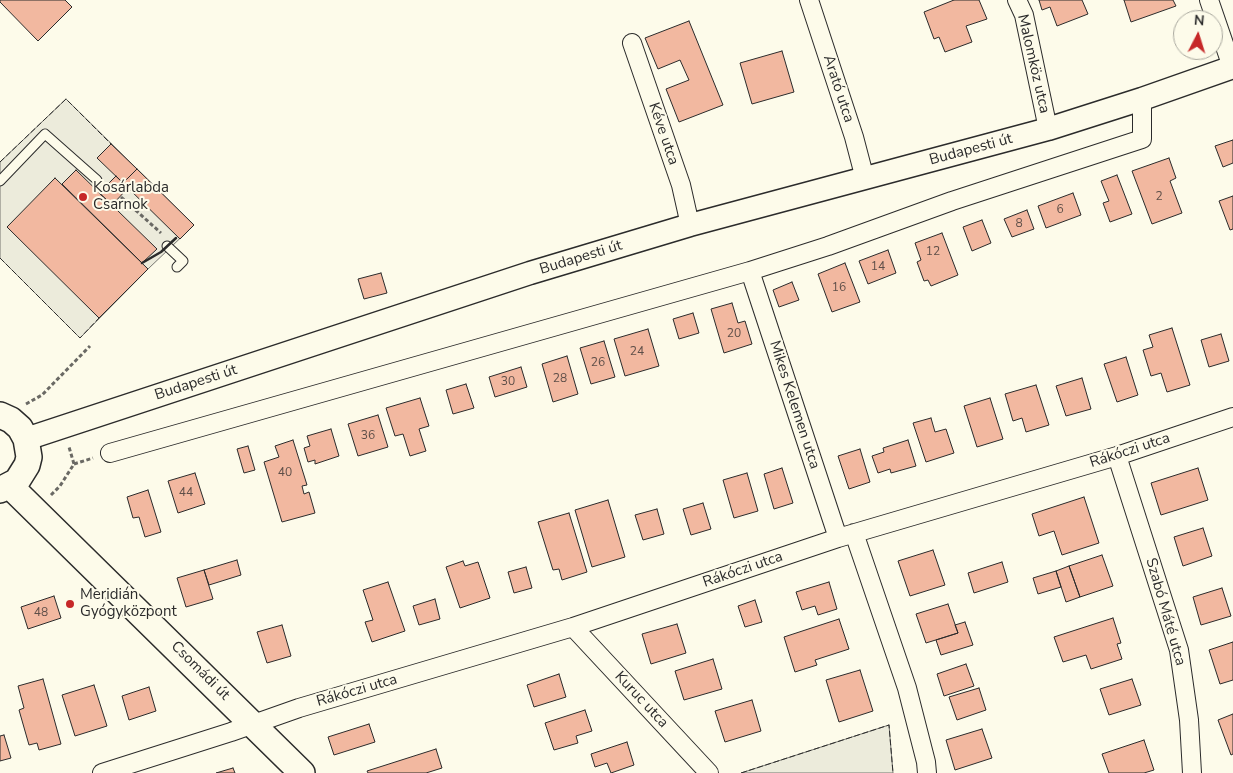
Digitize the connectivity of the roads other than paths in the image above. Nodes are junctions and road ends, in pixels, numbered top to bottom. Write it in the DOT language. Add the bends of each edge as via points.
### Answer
graph roads {
  1 [pos="809,0"];
  2 [pos="1017,0"];
  3 [pos="1209,0"];
  4 [pos="632,43"];
  5 [pos="1232,67"];
  6 [pos="1142,100"];
  7 [pos="1048,129"];
  8 [pos="865,179"];
  9 [pos="97,180"];
  10 [pos="0,181"];
  11 [pos="690,225"];
  12 [pos="167,242"];
  13 [pos="177,267"];
  14 [pos="750,271"];
  15 [pos="0,416"];
  16 [pos="1233,417"];
  17 [pos="26,439"];
  18 [pos="110,453"];
  19 [pos="1117,456"];
  20 [pos="5,488"];
  21 [pos="846,536"];
  22 [pos="573,628"];
  23 [pos="253,723"];
  24 [pos="102,773"];
  25 [pos="302,773"];
  26 [pos="709,773"];
  27 [pos="927,773"];
  28 [pos="1192,773"];
  1 -- 8 [label="street, Arató utca"];
  2 -- 7 [label="street, Malomköz utca" via="1024,16"];
  3 -- 5 [label="street"];
  4 -- 11 [label="street, Kéve utca" via="681,185"];
  5 -- 6 [label="street, Budapesti út"];
  6 -- 7 [label="street, Budapesti út"];
  6 -- 14 [label="street" via="1142,139"];
  7 -- 8 [label="street, Budapesti út"];
  8 -- 11 [label="street, Budapesti út"];
  9 -- 10 [label="lane" via="45,134"];
  11 -- 17 [label="street, Budapesti út" via="530,273"];
  12 -- 13 [label="lane" via="183,261"];
  14 -- 18 [label="street"];
  14 -- 21 [label="street, Mikes Kelemen utca"];
  15 -- 17 [label="main road" via="11,420"];
  16 -- 19 [label="street, Rákóczi utca"];
  17 -- 20 [label="main road" via="27,466 17,481"];
  19 -- 21 [label="street, Rákóczi utca"];
  19 -- 28 [label="street, Szabó Máté utca" via="1179,650"];
  20 -- 23 [label="main road, Csomádi út"];
  21 -- 22 [label="street, Rákóczi utca"];
  21 -- 27 [label="street, Mikes Kelemen utca" via="907,688"];
  22 -- 23 [label="street, Rákóczi utca"];
  22 -- 26 [label="street, Kuruc utca"];
  23 -- 24 [label="street, Rákóczi utca"];
  23 -- 25 [label="main road, Csomádi út"];
}
